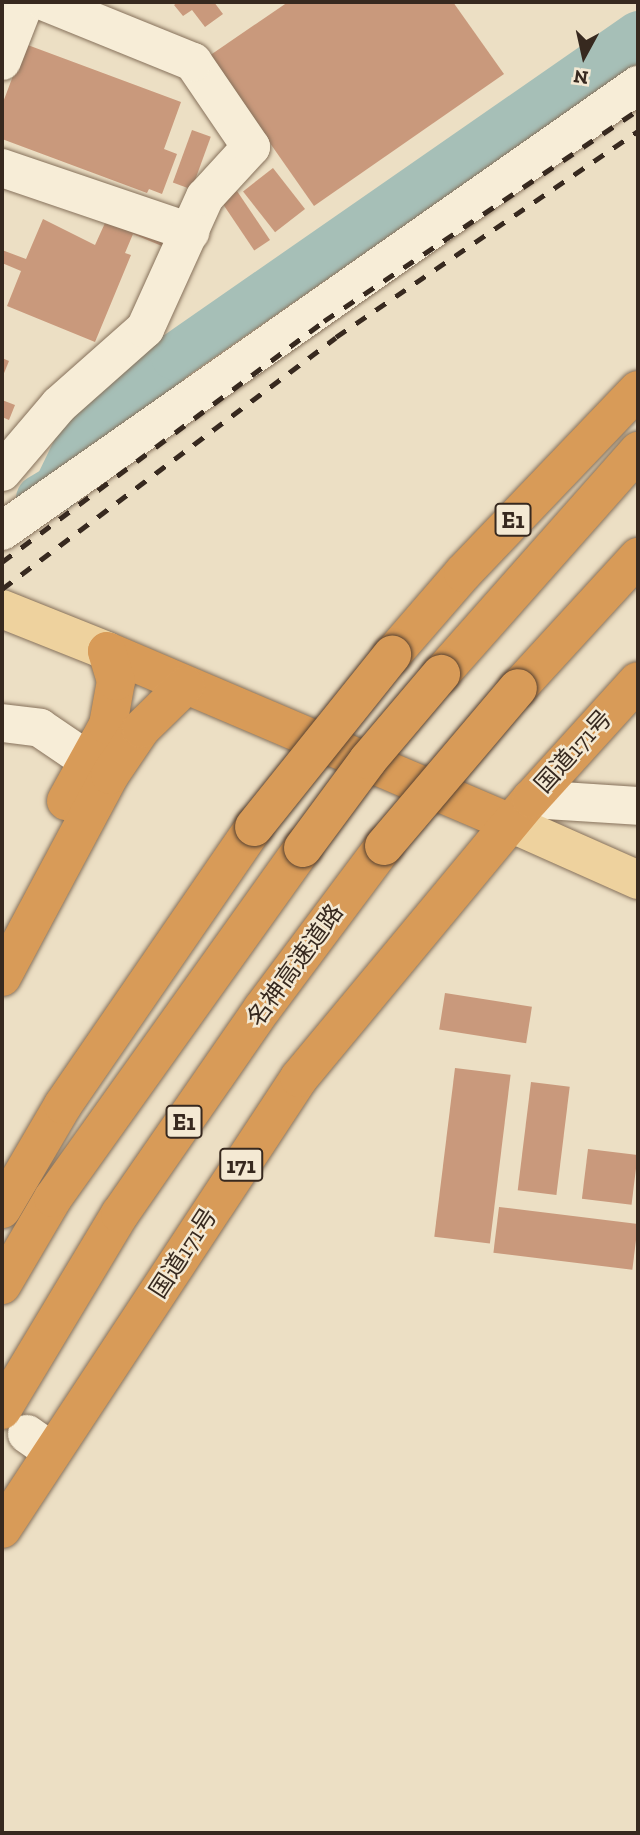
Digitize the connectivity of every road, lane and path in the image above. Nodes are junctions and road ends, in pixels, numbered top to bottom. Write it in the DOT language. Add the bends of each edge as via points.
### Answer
graph roads {
  1 [pos="25,2"];
  2 [pos="45,2"];
  3 [pos="2,61"];
  4 [pos="638,85"];
  5 [pos="2,168"];
  6 [pos="190,232"];
  7 [pos="638,390"];
  8 [pos="638,451"];
  9 [pos="2,472"];
  10 [pos="2,531"];
  11 [pos="638,557"];
  12 [pos="2,609"];
  13 [pos="107,651"];
  14 [pos="638,681"];
  15 [pos="185,686"];
  16 [pos="2,723"];
  17 [pos="87,760"];
  18 [pos="638,806"];
  19 [pos="521,811"];
  20 [pos="638,880"];
  21 [pos="2,933"];
  22 [pos="2,977"];
  23 [pos="2,1209"];
  24 [pos="2,1285"];
  25 [pos="26,1431"];
  26 [pos="2,1530"];
  1 -- 3 [label="street"];
  2 -- 6 [label="street" via="193,62 251,147 205,197"];
  4 -- 10 [label="street"];
  5 -- 6 [label="street"];
  6 -- 9 [label="street" via="145,329 60,405"];
  7 -- 23 [label="highway, E1, bridge" via="463,573 254,827 63,1105"];
  8 -- 24 [label="highway, E1, bridge" via="368,760 53,1198"];
  11 -- 25 [label="highway, 名神高速道路 / E1, bridge" via="518,688 384,846 262,1009 120,1214"];
  12 -- 13 [label="main road"];
  13 -- 15 [label="highway"];
  13 -- 17 [label="highway" via="116,681 115,697 108,725"];
  14 -- 19 [label="highway, 国道171号 / 171"];
  15 -- 19 [label="highway"];
  15 -- 22 [label="highway" via="141,729 110,775"];
  16 -- 17 [label="street" via="40,728"];
  17 -- 21 [label="highway"];
  18 -- 19 [label="street"];
  19 -- 20 [label="main road"];
  19 -- 25 [label="highway, 国道171号 / 171" via="299,1078"];
  25 -- 26 [label="highway, 国道171号 / 171"];
}
